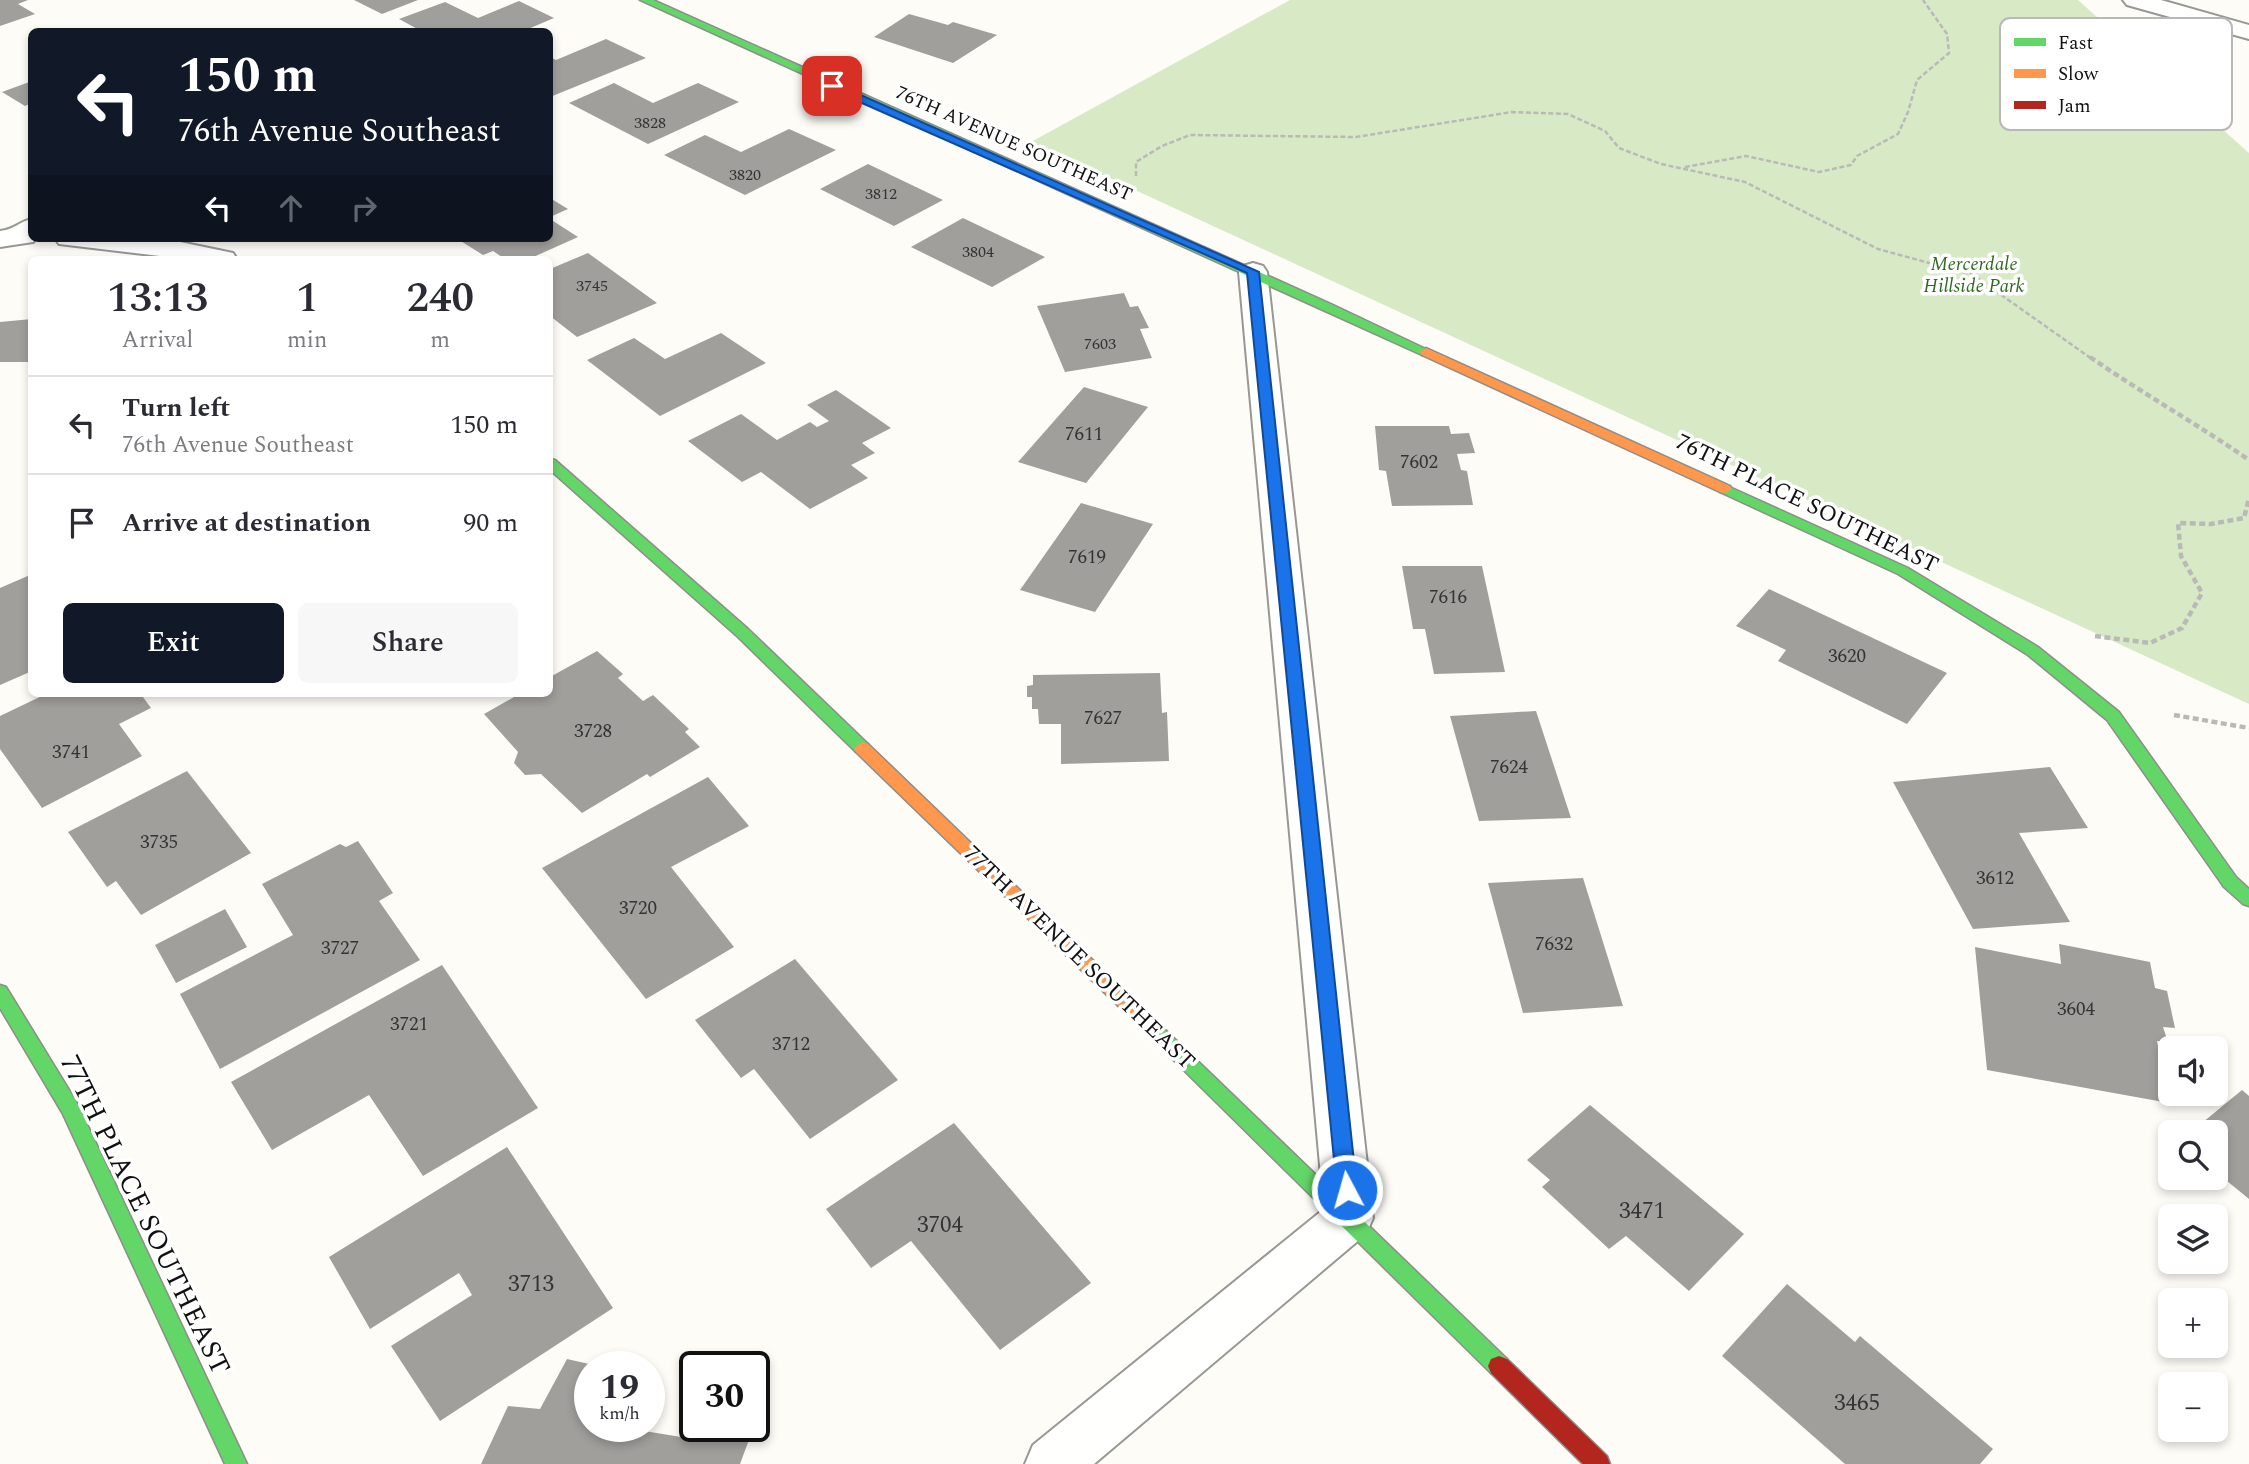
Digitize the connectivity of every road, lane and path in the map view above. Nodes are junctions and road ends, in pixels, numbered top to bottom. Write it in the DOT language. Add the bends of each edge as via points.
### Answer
graph roads {
  1 [pos="645,0"];
  2 [pos="1923,0"];
  3 [pos="2135,0"];
  4 [pos="2199,18"];
  5 [pos="2232,27"];
  6 [pos="2249,32"];
  7 [pos="1681,168"];
  8 [pos="1123,214"];
  9 [pos="132,242"];
  10 [pos="212,256"];
  11 [pos="1253,272"];
  12 [pos="2249,460"];
  13 [pos="553,466"];
  14 [pos="2249,498"];
  15 [pos="2086,639"];
  16 [pos="2249,899"];
  17 [pos="0,992"];
  18 [pos="1349,1218"];
  19 [pos="236,1464"];
  20 [pos="1052,1464"];
  21 [pos="1599,1464"];
  1 -- 8 [label="street, 76TH AVENUE SOUTHEAST"];
  2 -- 7 [label="path" via="1947,34 1950,53 1917,80 1898,134 1857,156 1851,165 1819,172 1746,156"];
  3 -- 4 [label="street"];
  5 -- 6 [label="street"];
  7 -- 8 [label="path" via="1619,148 1605,131 1568,114 1512,112 1356,137 1190,135 1136,162 1136,197"];
  7 -- 12 [label="path" via="1745,182 1878,250 1973,275 2127,383"];
  8 -- 11 [label="street, 76TH AVENUE SOUTHEAST"];
  9 -- 10 [label="street"];
  11 -- 16 [label="street, 76TH PLACE SOUTHEAST" via="1903,571 2033,651 2113,716 2230,881"];
  11 -- 18 [label="street"];
  13 -- 18 [label="street, 77TH AVENUE SOUTHEAST" via="743,633"];
  14 -- 15 [label="path" via="2245,519 2179,523 2181,556 2202,593 2182,628 2150,643 2095,636"];
  17 -- 19 [label="street, 77TH PLACE SOUTHEAST" via="70,1109"];
  18 -- 20 [label="street"];
  18 -- 21 [label="street, 77TH AVENUE SOUTHEAST"];
}
